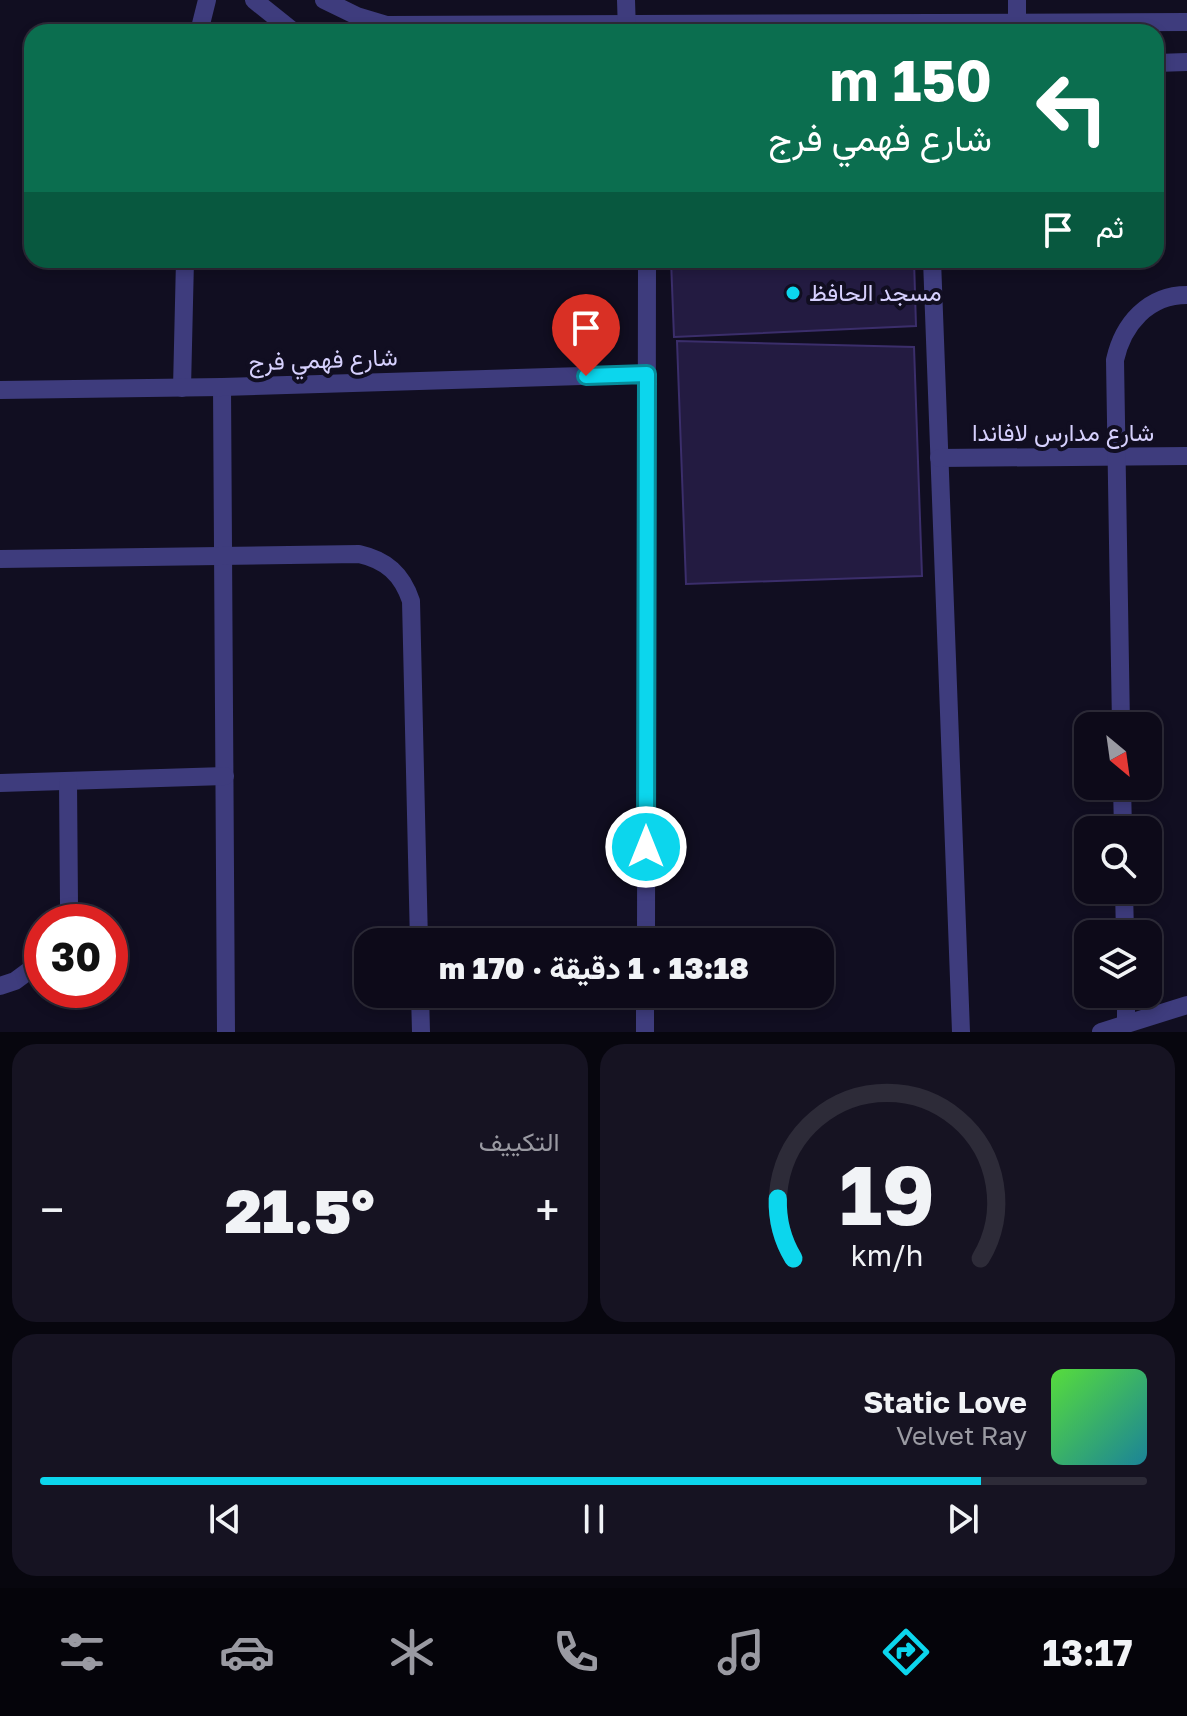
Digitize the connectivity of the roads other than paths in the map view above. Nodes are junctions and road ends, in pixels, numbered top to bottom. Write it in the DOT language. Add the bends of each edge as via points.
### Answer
graph roads {
  1 [pos="207,0"];
  2 [pos="254,0"];
  3 [pos="324,0"];
  4 [pos="626,0"];
  5 [pos="1017,0"];
  6 [pos="1187,22"];
  7 [pos="1017,23"];
  8 [pos="201,24"];
  9 [pos="284,24"];
  10 [pos="384,24"];
  11 [pos="627,24"];
  12 [pos="998,24"];
  13 [pos="1187,62"];
  14 [pos="1164,63"];
  15 [pos="185,268"];
  16 [pos="647,268"];
  17 [pos="932,268"];
  18 [pos="1187,295"];
  19 [pos="647,374"];
  20 [pos="222,387"];
  21 [pos="182,388"];
  22 [pos="0,390"];
  23 [pos="1187,456"];
  24 [pos="1116,457"];
  25 [pos="939,458"];
  26 [pos="223,554"];
  27 [pos="0,559"];
  28 [pos="1121,712"];
  29 [pos="225,776"];
  30 [pos="68,781"];
  31 [pos="0,783"];
  32 [pos="69,904"];
  33 [pos="419,928"];
  34 [pos="646,928"];
  35 [pos="24,975"];
  36 [pos="0,986"];
  37 [pos="1187,1005"];
  38 [pos="420,1008"];
  39 [pos="645,1008"];
  40 [pos="1126,1008"];
  41 [pos="1126,1022"];
  42 [pos="226,1032"];
  43 [pos="421,1032"];
  44 [pos="645,1032"];
  45 [pos="961,1032"];
  46 [pos="1101,1032"];
  1 -- 8 [label="street"];
  2 -- 9 [label="street"];
  3 -- 10 [label="street"];
  4 -- 11 [label="street"];
  5 -- 7 [label="street"];
  6 -- 7 [label="street"];
  7 -- 12 [label="street"];
  13 -- 14 [label="street"];
  15 -- 21 [label="street"];
  16 -- 19 [label="street"];
  17 -- 25 [label="street"];
  18 -- 24 [label="street" via="1148,306 1118,344"];
  19 -- 20 [label="street, شارع فهمي فرج"];
  19 -- 34 [label="street"];
  20 -- 21 [label="street, شارع فهمي فرج"];
  20 -- 26 [label="street"];
  21 -- 22 [label="street, شارع فهمي فرج"];
  23 -- 24 [label="street, شارع مدارس لافاندا"];
  24 -- 25 [label="street, شارع مدارس لافاندا"];
  24 -- 28 [label="street"];
  25 -- 45 [label="street"];
  26 -- 27 [label="street"];
  26 -- 29 [label="street"];
  26 -- 33 [label="street" via="359,554 386,564 406,587 411,601"];
  29 -- 30 [label="street"];
  29 -- 42 [label="street"];
  30 -- 31 [label="street"];
  30 -- 32 [label="street"];
  35 -- 36 [label="street"];
  37 -- 41 [label="street"];
  38 -- 43 [label="street"];
  39 -- 44 [label="street"];
  40 -- 41 [label="street"];
  41 -- 46 [label="street"];
}
